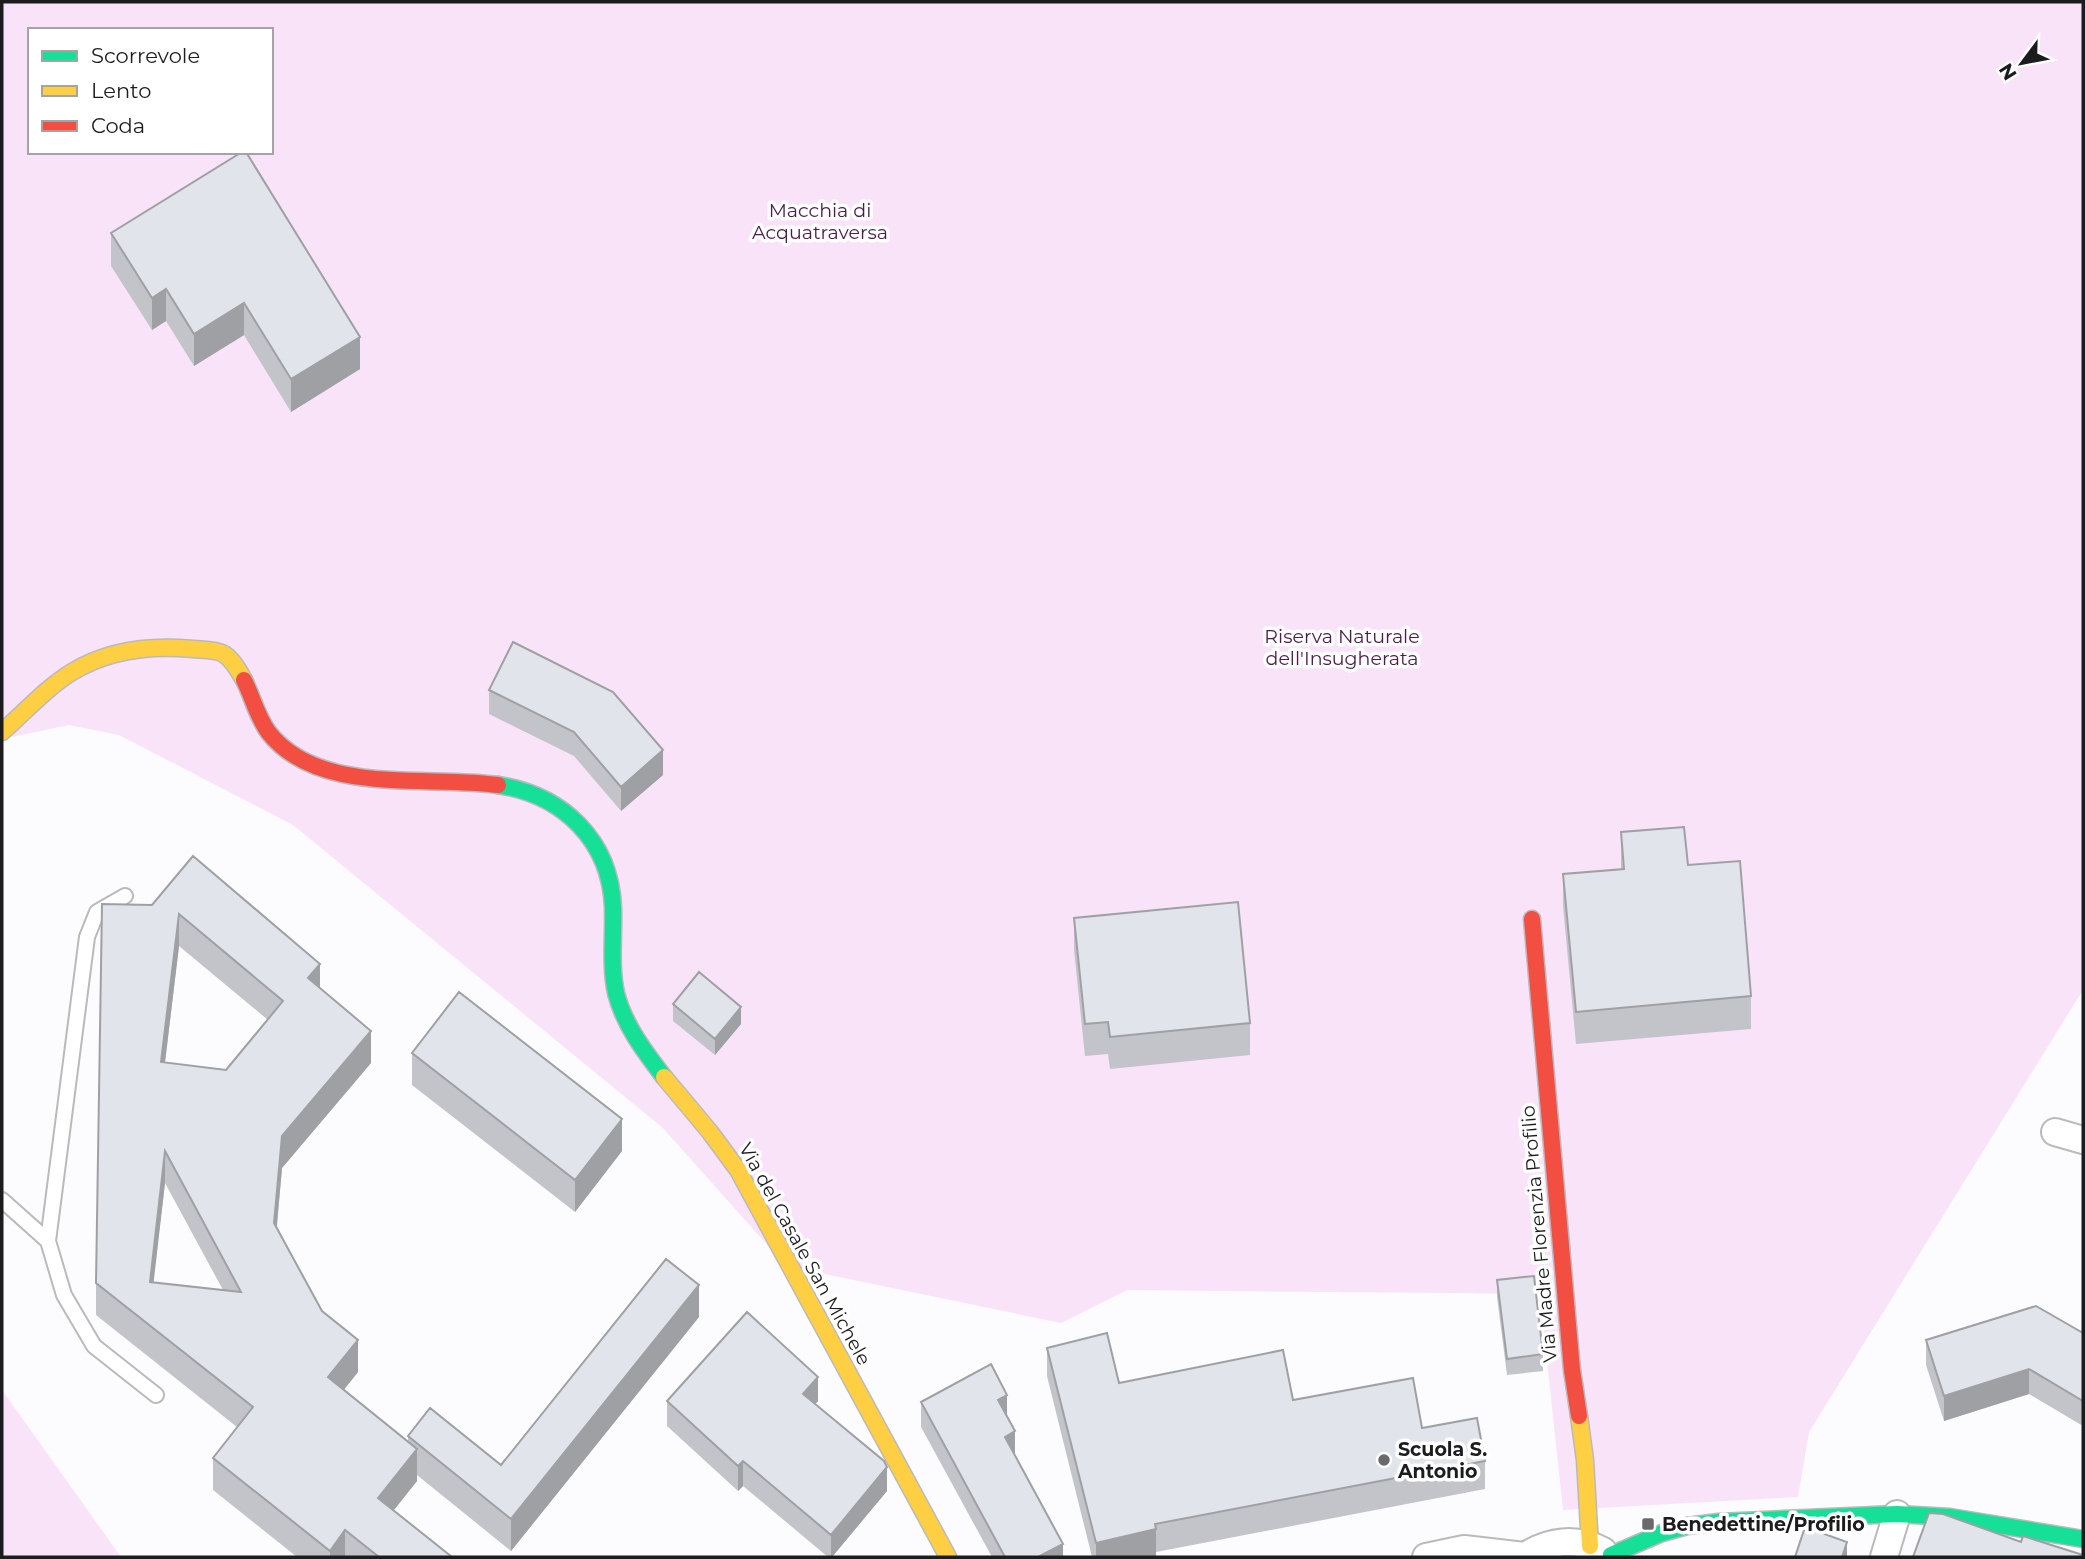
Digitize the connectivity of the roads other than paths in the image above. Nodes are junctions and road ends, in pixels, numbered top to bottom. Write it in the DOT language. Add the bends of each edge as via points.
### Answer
graph roads {
  1 [pos="2,732"];
  2 [pos="125,896"];
  3 [pos="1532,919"];
  4 [pos="2055,1132"];
  5 [pos="2083,1140"];
  6 [pos="2,1200"];
  7 [pos="48,1241"];
  8 [pos="156,1395"];
  9 [pos="1897,1514"];
  10 [pos="2083,1539"];
  11 [pos="1605,1553"];
  12 [pos="948,1557"];
  13 [pos="1426,1557"];
  14 [pos="1524,1557"];
  15 [pos="1884,1557"];
  1 -- 12 [label="street, Via del Casale San Michele" via="82,666 160,648 218,652 226,654 238,669 273,740 307,761 355,777 507,788 546,800 567,813 592,842 608,878 613,904 612,979 625,1018 738,1171"];
  2 -- 7 [label="lane" via="97,912 87,937"];
  3 -- 11 [label="street, Via Madre Florenzia Profilio" via="1572,1370"];
  4 -- 5 [label="street"];
  6 -- 7 [label="lane"];
  7 -- 8 [label="lane" via="64,1295 94,1346"];
  9 -- 10 [label="street" via="1950,1517"];
  9 -- 11 [label="street" via="1687,1526"];
  9 -- 15 [label="street"];
  11 -- 14 [label="street" via="1582,1543 1560,1542"];
  13 -- 14 [label="street" via="1475,1549"];
}
